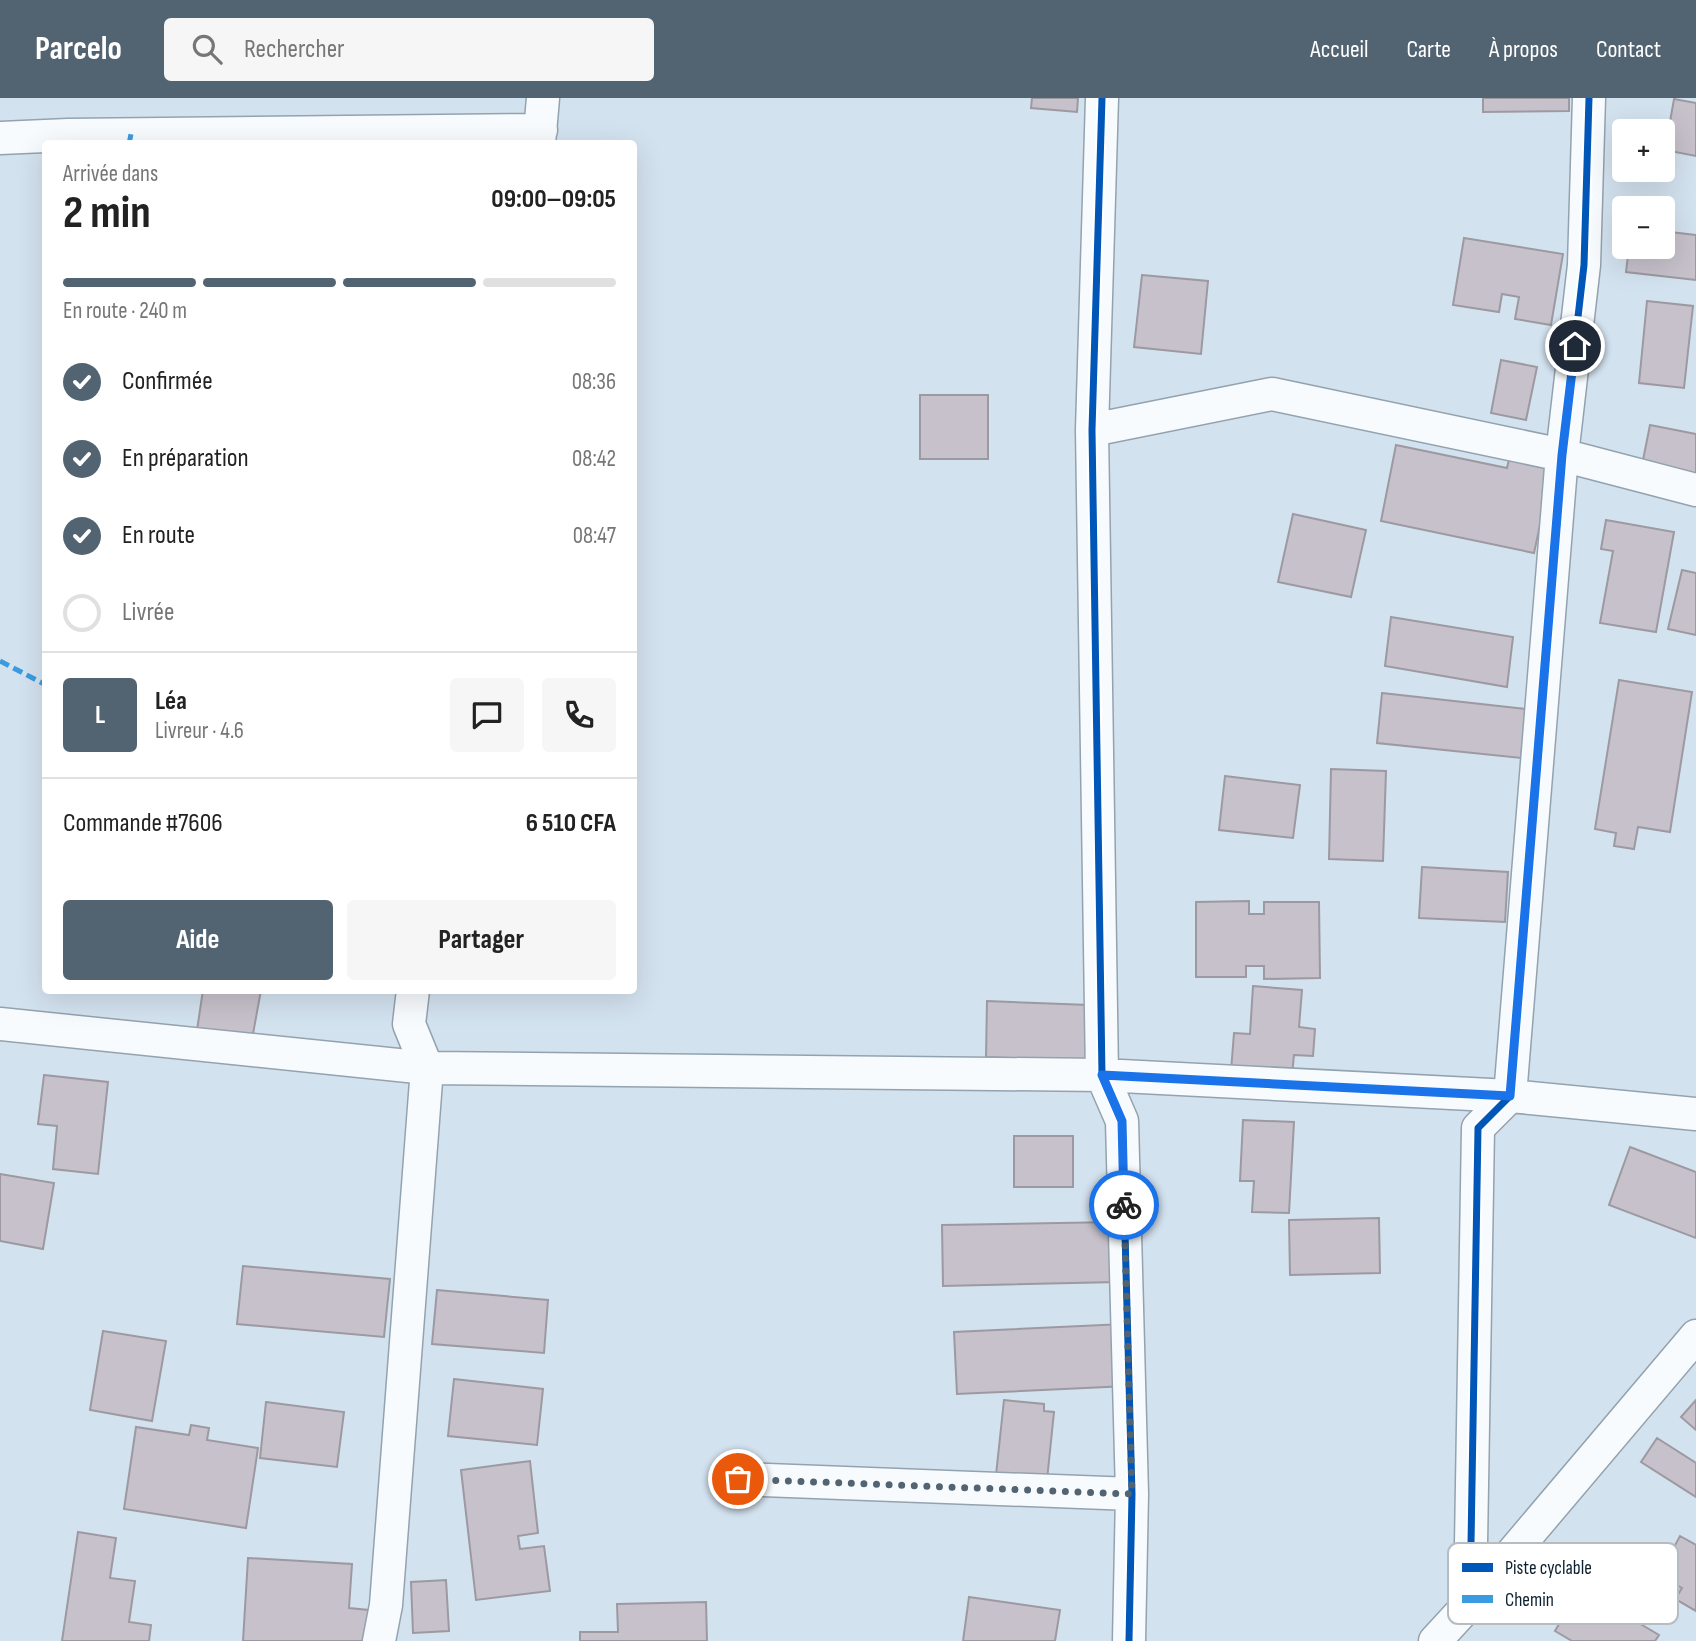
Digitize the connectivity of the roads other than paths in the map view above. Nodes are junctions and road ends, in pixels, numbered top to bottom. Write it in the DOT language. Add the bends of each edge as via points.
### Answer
graph roads {
  1 [pos="543,98"];
  2 [pos="1102,98"];
  3 [pos="1589,98"];
  4 [pos="540,137"];
  5 [pos="0,138"];
  6 [pos="1092,430"];
  7 [pos="1562,455"];
  8 [pos="1696,490"];
  9 [pos="413,994"];
  10 [pos="0,1024"];
  11 [pos="427,1069"];
  12 [pos="1102,1075"];
  13 [pos="1510,1096"];
  14 [pos="1696,1114"];
  15 [pos="1696,1336"];
  16 [pos="738,1479"];
  17 [pos="1132,1494"];
  18 [pos="1471,1543"];
  19 [pos="1521,1543"];
  20 [pos="1451,1624"];
  21 [pos="379,1641"];
  22 [pos="1129,1641"];
  23 [pos="1435,1641"];
  1 -- 4 [label="street"];
  2 -- 6 [label="street"];
  3 -- 7 [label="street" via="1584,265"];
  4 -- 5 [label="street"];
  6 -- 7 [label="street" via="1272,394"];
  6 -- 12 [label="street"];
  7 -- 8 [label="street"];
  7 -- 13 [label="street"];
  9 -- 11 [label="street" via="409,1024"];
  10 -- 11 [label="street"];
  11 -- 12 [label="street"];
  11 -- 21 [label="street" via="386,1605"];
  12 -- 13 [label="street"];
  12 -- 17 [label="street" via="1122,1121"];
  13 -- 14 [label="street"];
  13 -- 18 [label="street" via="1478,1128"];
  15 -- 19 [label="street"];
  16 -- 17 [label="street"];
  17 -- 22 [label="street"];
  20 -- 23 [label="street"];
}
